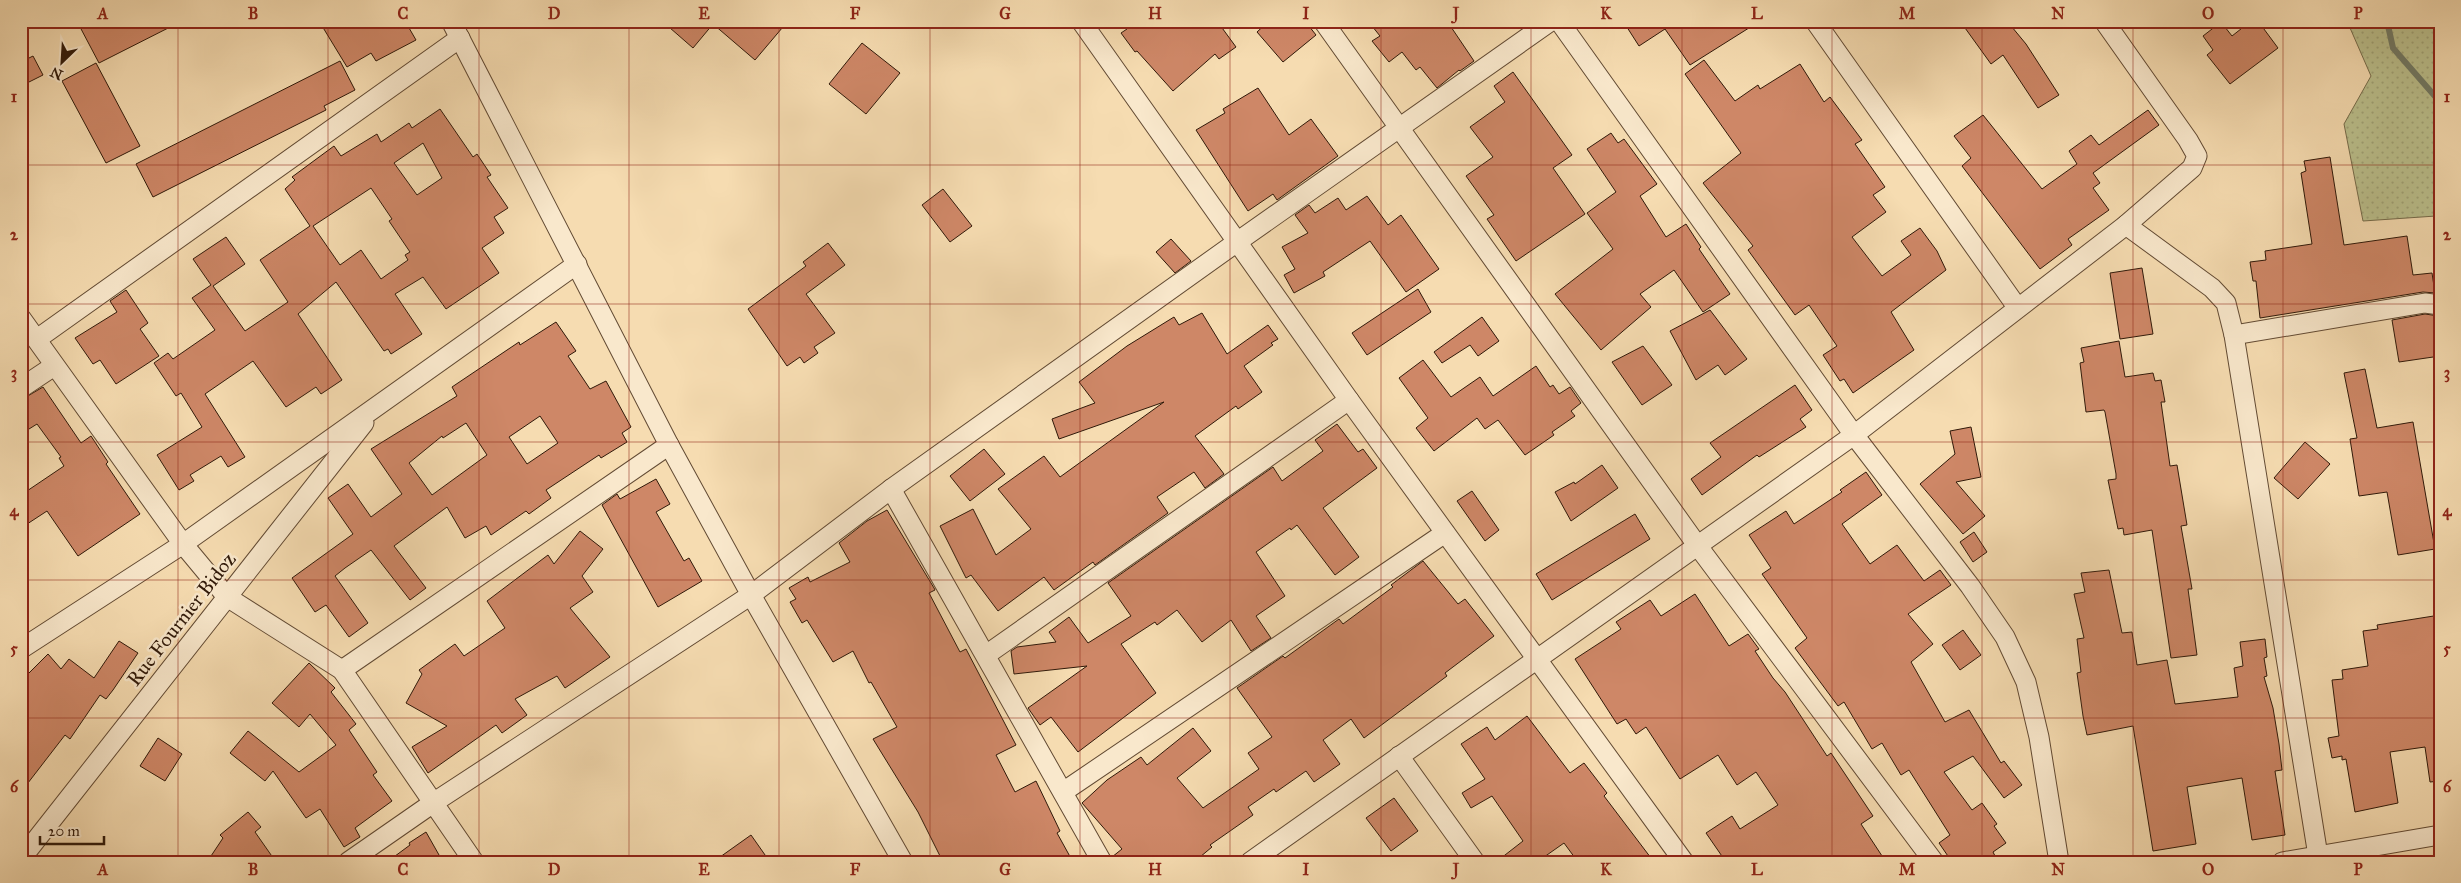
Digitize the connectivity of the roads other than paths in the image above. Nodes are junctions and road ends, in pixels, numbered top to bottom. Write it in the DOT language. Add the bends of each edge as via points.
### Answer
graph roads {
  1 [pos="451,21"];
  2 [pos="1081,21"];
  3 [pos="1323,21"];
  4 [pos="1551,21"];
  5 [pos="1559,21"];
  6 [pos="1814,21"];
  7 [pos="2104,21"];
  8 [pos="460,38"];
  9 [pos="1400,128"];
  10 [pos="2126,225"];
  11 [pos="1237,242"];
  12 [pos="576,264"];
  13 [pos="2440,305"];
  14 [pos="2018,307"];
  15 [pos="21,318"];
  16 [pos="2234,335"];
  17 [pos="36,339"];
  18 [pos="54,366"];
  19 [pos="21,388"];
  20 [pos="1349,400"];
  21 [pos="378,407"];
  22 [pos="1854,435"];
  23 [pos="669,445"];
  24 [pos="891,489"];
  25 [pos="1445,533"];
  26 [pos="183,544"];
  27 [pos="1697,545"];
  28 [pos="751,595"];
  29 [pos="227,597"];
  30 [pos="21,649"];
  31 [pos="986,655"];
  32 [pos="1536,660"];
  33 [pos="342,670"];
  34 [pos="1399,756"];
  35 [pos="1063,792"];
  36 [pos="433,803"];
  37 [pos="2440,835"];
  38 [pos="1274,855"];
  39 [pos="2319,858"];
  40 [pos="21,859"];
  41 [pos="348,862"];
  42 [pos="474,862"];
  43 [pos="903,862"];
  44 [pos="1102,862"];
  45 [pos="1250,862"];
  46 [pos="1475,862"];
  47 [pos="1684,862"];
  48 [pos="1934,862"];
  49 [pos="2059,862"];
  50 [pos="2282,862"];
  1 -- 8 [label="street"];
  2 -- 11 [label="street"];
  3 -- 9 [label="street"];
  4 -- 9 [label="street"];
  5 -- 22 [label="street"];
  6 -- 14 [label="street"];
  7 -- 10 [label="street" via="2197,156 2192,168"];
  8 -- 12 [label="street"];
  8 -- 17 [label="street"];
  9 -- 11 [label="street"];
  9 -- 27 [label="street"];
  10 -- 14 [label="street"];
  10 -- 16 [label="street" via="2212,288 2226,303"];
  11 -- 20 [label="street"];
  11 -- 24 [label="street"];
  12 -- 21 [label="street"];
  12 -- 23 [label="street"];
  13 -- 16 [label="street" via="2425,304"];
  14 -- 22 [label="street"];
  15 -- 17 [label="street"];
  16 -- 39 [label="street"];
  17 -- 18 [label="street"];
  18 -- 19 [label="street"];
  18 -- 26 [label="street"];
  20 -- 25 [label="street"];
  20 -- 31 [label="street"];
  21 -- 26 [label="street"];
  21 -- 29 [label="street, Rue Fournier Bidoz"];
  22 -- 27 [label="street"];
  22 -- 49 [label="street" via="1970,586 2005,637 2026,682 2039,737"];
  23 -- 28 [label="street"];
  23 -- 33 [label="street"];
  24 -- 28 [label="street"];
  24 -- 31 [label="street"];
  25 -- 32 [label="street"];
  25 -- 35 [label="street"];
  26 -- 29 [label="street"];
  26 -- 30 [label="street"];
  27 -- 32 [label="street"];
  27 -- 48 [label="street"];
  28 -- 36 [label="street"];
  28 -- 43 [label="street"];
  29 -- 33 [label="street"];
  29 -- 40 [label="street, Rue Fournier Bidoz"];
  31 -- 35 [label="street"];
  32 -- 34 [label="street"];
  32 -- 47 [label="street"];
  33 -- 36 [label="street"];
  34 -- 38 [label="street"];
  34 -- 46 [label="street"];
  35 -- 44 [label="street"];
  36 -- 41 [label="street"];
  36 -- 42 [label="street"];
  37 -- 39 [label="street"];
  38 -- 45 [label="street"];
  39 -- 50 [label="street"];
}
